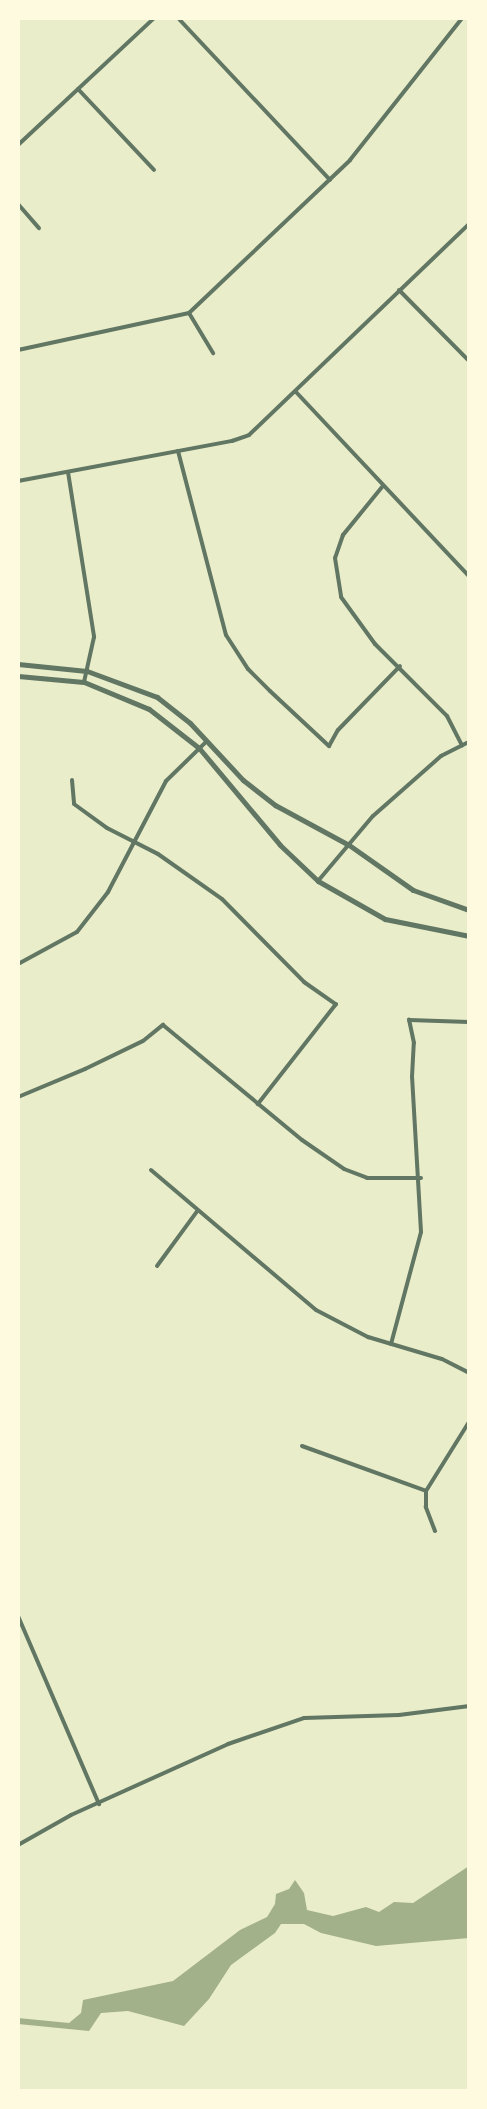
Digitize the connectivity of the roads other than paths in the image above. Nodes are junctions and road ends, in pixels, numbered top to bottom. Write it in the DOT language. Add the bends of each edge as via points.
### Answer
graph roads {
  1 [pos="154,18"];
  2 [pos="178,18"];
  3 [pos="462,18"];
  4 [pos="78,89"];
  5 [pos="18,145"];
  6 [pos="154,170"];
  7 [pos="330,180"];
  8 [pos="18,204"];
  9 [pos="469,224"];
  10 [pos="39,228"];
  11 [pos="399,291"];
  12 [pos="189,313"];
  13 [pos="18,350"];
  14 [pos="213,353"];
  15 [pos="469,362"];
  16 [pos="296,392"];
  17 [pos="177,451"];
  18 [pos="68,472"];
  19 [pos="18,481"];
  20 [pos="382,486"];
  21 [pos="469,576"];
  22 [pos="18,664"];
  23 [pos="400,666"];
  24 [pos="87,671"];
  25 [pos="18,676"];
  26 [pos="84,682"];
  27 [pos="207,741"];
  28 [pos="469,742"];
  29 [pos="462,745"];
  30 [pos="199,748"];
  31 [pos="72,780"];
  32 [pos="133,841"];
  33 [pos="349,845"];
  34 [pos="318,881"];
  35 [pos="469,910"];
  36 [pos="469,936"];
  37 [pos="18,964"];
  38 [pos="469,1022"];
  39 [pos="18,1097"];
  40 [pos="258,1104"];
  41 [pos="151,1170"];
  42 [pos="421,1178"];
  43 [pos="198,1210"];
  44 [pos="157,1266"];
  45 [pos="391,1344"];
  46 [pos="469,1373"];
  47 [pos="469,1422"];
  48 [pos="302,1446"];
  49 [pos="426,1491"];
  50 [pos="435,1531"];
  51 [pos="18,1617"];
  52 [pos="469,1706"];
  53 [pos="99,1804"];
  54 [pos="18,1845"];
  1 -- 4 [label="street"];
  2 -- 7 [label="street"];
  3 -- 7 [label="street"];
  4 -- 5 [label="street"];
  4 -- 6 [label="street"];
  7 -- 12 [label="street"];
  8 -- 10 [label="street"];
  9 -- 11 [label="street"];
  11 -- 15 [label="street"];
  11 -- 16 [label="street"];
  12 -- 13 [label="street"];
  12 -- 14 [label="street"];
  16 -- 17 [label="street" via="249,435"];
  16 -- 20 [label="street"];
  17 -- 18 [label="street"];
  17 -- 23 [label="street" via="226,635 248,669 329,746 338,730"];
  18 -- 19 [label="street"];
  18 -- 24 [label="street" via="92,611 94,637"];
  20 -- 21 [label="street"];
  20 -- 23 [label="street" via="343,534 335,558 336,578 341,597 358,623"];
  22 -- 24 [label="street"];
  23 -- 29 [label="street" via="447,716"];
  24 -- 26 [label="street"];
  24 -- 27 [label="street" via="157,697"];
  25 -- 26 [label="street"];
  26 -- 30 [label="street" via="149,708"];
  27 -- 30 [label="street"];
  27 -- 33 [label="street" via="258,793"];
  28 -- 29 [label="street"];
  29 -- 33 [label="street" via="420,774 373,816"];
  30 -- 32 [label="street" via="166,782"];
  30 -- 34 [label="street" via="280,845"];
  31 -- 32 [label="street" via="75,804"];
  32 -- 37 [label="street" via="108,892 77,932"];
  32 -- 40 [label="street" via="177,866 222,899 304,982 336,1004"];
  33 -- 34 [label="street"];
  33 -- 35 [label="street" via="413,890"];
  34 -- 36 [label="street" via="386,919"];
  38 -- 42 [label="street" via="409,1020"];
  39 -- 40 [label="street" via="143,1041 163,1025"];
  40 -- 42 [label="street" via="344,1169 367,1178"];
  41 -- 43 [label="street"];
  42 -- 45 [label="street" via="421,1232"];
  43 -- 44 [label="street"];
  43 -- 45 [label="street" via="316,1310 368,1337"];
  45 -- 46 [label="street" via="442,1359"];
  47 -- 49 [label="street"];
  48 -- 49 [label="street"];
  49 -- 50 [label="street" via="426,1507"];
  51 -- 53 [label="street"];
  52 -- 53 [label="street" via="399,1715 304,1718 228,1744"];
  53 -- 54 [label="street" via="70,1815"];
}
